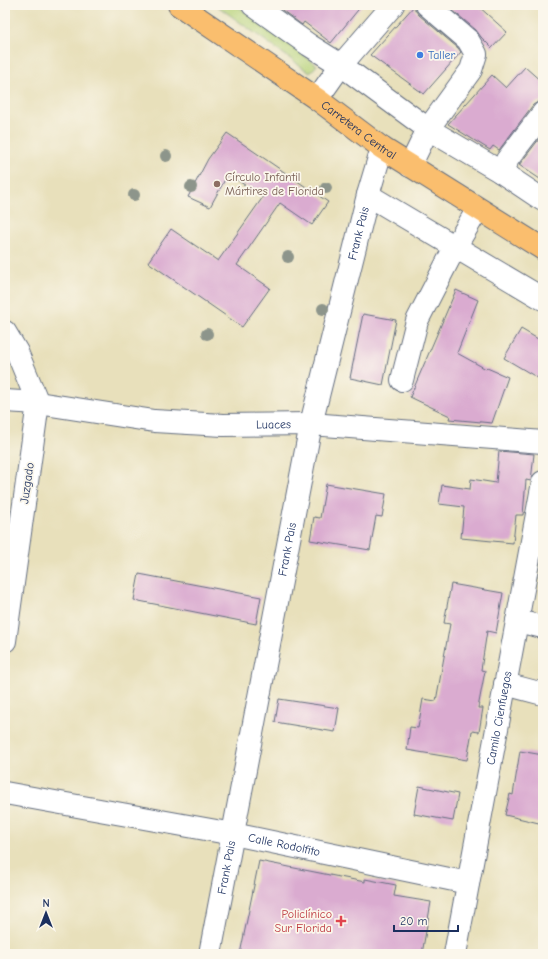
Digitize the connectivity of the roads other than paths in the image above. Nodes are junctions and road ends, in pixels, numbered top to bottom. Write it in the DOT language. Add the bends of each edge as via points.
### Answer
graph roads {
  1 [pos="179,5"];
  2 [pos="253,5"];
  3 [pos="392,5"];
  4 [pos="427,5"];
  5 [pos="341,65"];
  6 [pos="317,99"];
  7 [pos="543,113"];
  8 [pos="428,128"];
  9 [pos="382,148"];
  10 [pos="410,166"];
  11 [pos="500,172"];
  12 [pos="368,195"];
  13 [pos="543,200"];
  14 [pos="478,209"];
  15 [pos="455,247"];
  16 [pos="543,249"];
  17 [pos="543,299"];
  18 [pos="5,332"];
  19 [pos="402,380"];
  20 [pos="5,401"];
  21 [pos="38,403"];
  22 [pos="312,424"];
  23 [pos="543,442"];
  24 [pos="543,482"];
  25 [pos="517,621"];
  26 [pos="543,627"];
  27 [pos="5,641"];
  28 [pos="505,684"];
  29 [pos="543,694"];
  30 [pos="5,793"];
  31 [pos="233,834"];
  32 [pos="468,883"];
  33 [pos="210,954"];
  34 [pos="455,954"];
  1 -- 6 [label="highway, Carretera Central"];
  2 -- 5 [label="street"];
  3 -- 5 [label="street"];
  4 -- 8 [label="street" via="468,40 476,54 471,70"];
  5 -- 6 [label="street"];
  5 -- 8 [label="street"];
  6 -- 9 [label="highway, Carretera Central"];
  7 -- 11 [label="street"];
  8 -- 10 [label="street"];
  8 -- 11 [label="street"];
  9 -- 10 [label="highway, Carretera Central"];
  9 -- 12 [label="street, Frank Pais"];
  10 -- 14 [label="highway, Carretera Central"];
  11 -- 13 [label="street"];
  12 -- 15 [label="street"];
  12 -- 22 [label="street, Frank Pais"];
  14 -- 15 [label="street"];
  14 -- 16 [label="highway, Carretera Central"];
  15 -- 17 [label="street"];
  15 -- 19 [label="street" via="417,321"];
  18 -- 21 [label="street" via="17,352"];
  20 -- 21 [label="street, Luaces"];
  21 -- 22 [label="street, Luaces" via="154,422 223,425"];
  21 -- 27 [label="street, Juzgado"];
  22 -- 23 [label="street, Luaces"];
  22 -- 31 [label="street, Frank Pais"];
  24 -- 25 [label="street, Camilo Cienfuegos"];
  25 -- 26 [label="street"];
  25 -- 28 [label="street, Camilo Cienfuegos"];
  28 -- 29 [label="street"];
  28 -- 32 [label="street, Camilo Cienfuegos"];
  30 -- 31 [label="street, Calle Rodolfito"];
  31 -- 32 [label="street, Calle Rodolfito"];
  31 -- 33 [label="street, Frank Pais"];
  32 -- 34 [label="street, Camilo Cienfuegos"];
}
